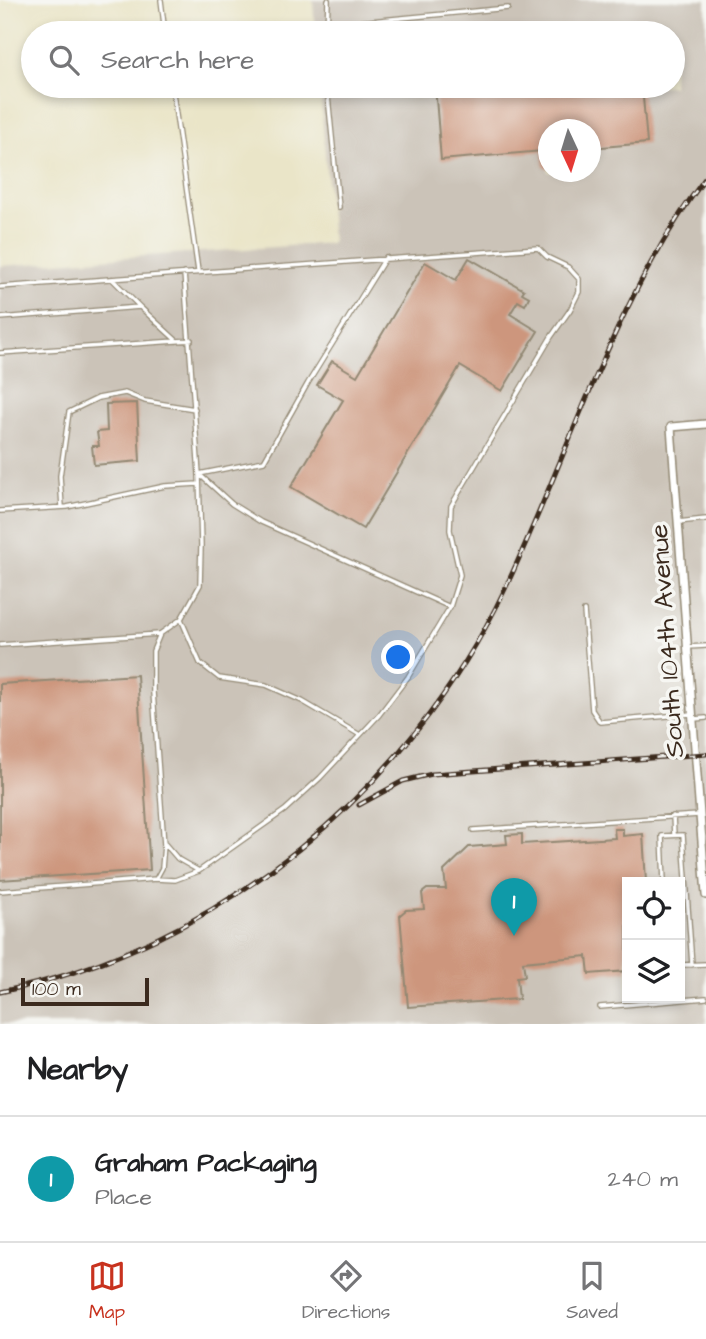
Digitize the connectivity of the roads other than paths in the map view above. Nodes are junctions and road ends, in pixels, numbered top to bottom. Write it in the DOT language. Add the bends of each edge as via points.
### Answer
graph roads {
  1 [pos="161,0"];
  2 [pos="328,0"];
  3 [pos="508,8"];
  4 [pos="164,21"];
  5 [pos="327,21"];
  6 [pos="370,21"];
  7 [pos="174,98"];
  8 [pos="328,98"];
  9 [pos="339,207"];
  10 [pos="386,257"];
  11 [pos="198,271"];
  12 [pos="184,273"];
  13 [pos="111,279"];
  14 [pos="0,286"];
  15 [pos="140,307"];
  16 [pos="0,318"];
  17 [pos="191,340"];
  18 [pos="177,341"];
  19 [pos="0,353"];
  20 [pos="195,409"];
  21 [pos="706,424"];
  22 [pos="199,474"];
  23 [pos="199,484"];
  24 [pos="62,507"];
  25 [pos="0,511"];
  26 [pos="706,519"];
  27 [pos="678,522"];
  28 [pos="450,607"];
  29 [pos="584,611"];
  30 [pos="181,619"];
  31 [pos="160,634"];
  32 [pos="0,645"];
  33 [pos="706,646"];
  34 [pos="688,647"];
  35 [pos="693,716"];
  36 [pos="706,718"];
  37 [pos="360,735"];
  38 [pos="706,766"];
  39 [pos="697,767"];
  40 [pos="699,814"];
  41 [pos="673,816"];
  42 [pos="473,831"];
  43 [pos="674,835"];
  44 [pos="164,842"];
  45 [pos="199,871"];
  46 [pos="664,877"];
  47 [pos="156,879"];
  48 [pos="0,891"];
  49 [pos="706,893"];
  50 [pos="706,964"];
  51 [pos="685,965"];
  52 [pos="692,965"];
  53 [pos="706,998"];
  54 [pos="600,1007"];
  1 -- 4 [label="lane"];
  2 -- 5 [label="lane"];
  3 -- 6 [label="lane"];
  7 -- 11 [label="lane"];
  8 -- 9 [label="lane"];
  10 -- 11 [label="lane"];
  10 -- 22 [label="lane" via="264,461"];
  10 -- 28 [label="lane" via="538,248 579,279 579,292 570,310 451,506 450,530 460,575"];
  11 -- 12 [label="lane"];
  12 -- 13 [label="lane"];
  12 -- 17 [label="lane"];
  13 -- 14 [label="lane"];
  13 -- 15 [label="lane"];
  15 -- 16 [label="lane"];
  15 -- 18 [label="lane"];
  17 -- 18 [label="lane"];
  17 -- 20 [label="lane"];
  18 -- 19 [label="lane"];
  20 -- 22 [label="lane"];
  20 -- 24 [label="lane" via="125,393 98,398 69,412 60,476"];
  21 -- 27 [label="street, South 104th Avenue" via="671,427"];
  22 -- 23 [label="lane"];
  22 -- 28 [label="lane" via="232,504 261,522"];
  23 -- 24 [label="lane" via="153,488"];
  23 -- 30 [label="lane" via="200,585"];
  24 -- 25 [label="lane"];
  26 -- 27 [label="lane"];
  27 -- 34 [label="street, South 104th Avenue"];
  28 -- 37 [label="lane" via="408,677"];
  29 -- 35 [label="lane" via="592,710 600,722"];
  30 -- 31 [label="lane"];
  30 -- 37 [label="lane" via="200,663 219,678 266,685"];
  31 -- 32 [label="lane"];
  31 -- 44 [label="lane" via="153,651 153,692"];
  33 -- 34 [label="lane"];
  34 -- 35 [label="street, South 104th Avenue"];
  35 -- 36 [label="lane"];
  35 -- 39 [label="street, South 104th Avenue"];
  37 -- 45 [label="lane" via="285,810"];
  38 -- 39 [label="lane"];
  39 -- 40 [label="street, South 104th Avenue"];
  40 -- 41 [label="lane"];
  40 -- 49 [label="street, South 104th Avenue"];
  41 -- 42 [label="lane"];
  41 -- 43 [label="lane"];
  43 -- 46 [label="lane" via="662,836"];
  43 -- 52 [label="lane" via="683,835"];
  44 -- 45 [label="lane" via="178,859"];
  44 -- 47 [label="lane" via="162,868"];
  45 -- 47 [label="lane" via="175,880"];
  47 -- 48 [label="lane"];
  50 -- 52 [label="lane"];
  51 -- 52 [label="lane"];
  53 -- 54 [label="lane"];
}
